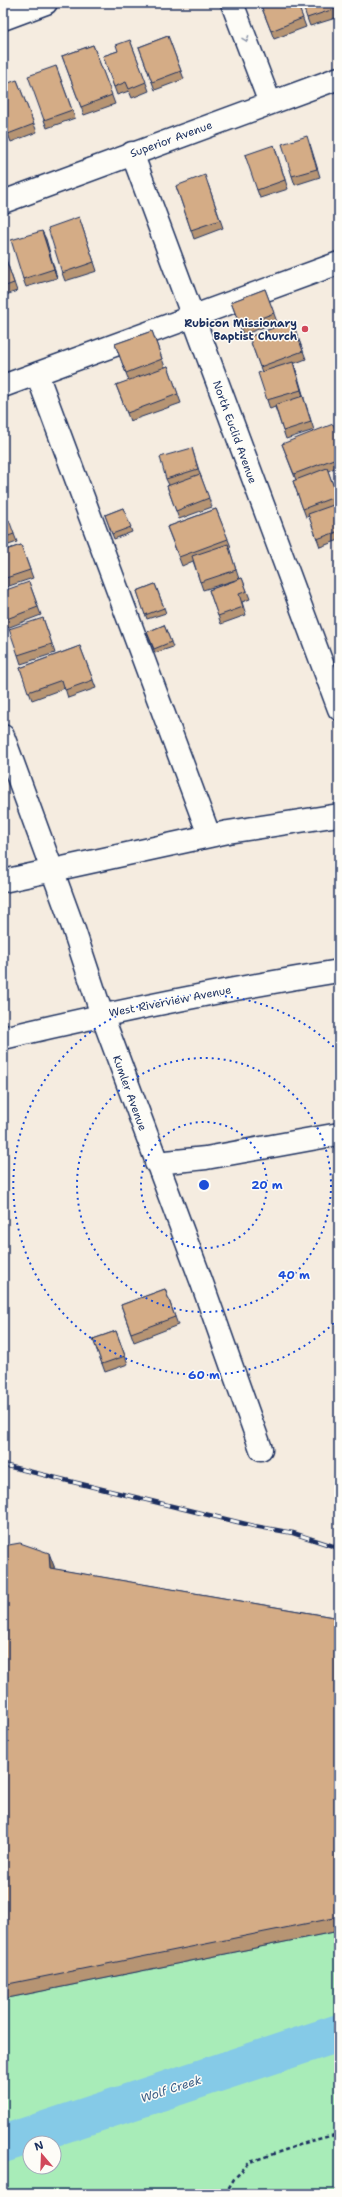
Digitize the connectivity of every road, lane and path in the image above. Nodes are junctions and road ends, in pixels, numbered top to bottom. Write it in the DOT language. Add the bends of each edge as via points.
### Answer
graph roads {
  1 [pos="46,3"];
  2 [pos="232,3"];
  3 [pos="3,19"];
  4 [pos="339,78"];
  5 [pos="270,103"];
  6 [pos="132,154"];
  7 [pos="3,202"];
  8 [pos="339,263"];
  9 [pos="193,318"];
  10 [pos="36,374"];
  11 [pos="3,386"];
  12 [pos="339,709"];
  13 [pos="3,736"];
  14 [pos="339,815"];
  15 [pos="209,835"];
  16 [pos="52,869"];
  17 [pos="3,881"];
  18 [pos="339,971"];
  19 [pos="102,1015"];
  20 [pos="3,1038"];
  21 [pos="339,1134"];
  22 [pos="156,1163"];
  23 [pos="261,1449"];
  24 [pos="339,2134"];
  25 [pos="225,2194"];
  1 -- 3 [label="street"];
  2 -- 5 [label="street, one-way"];
  4 -- 5 [label="street, Superior Avenue"];
  5 -- 6 [label="street, Superior Avenue"];
  6 -- 7 [label="street, Superior Avenue"];
  6 -- 9 [label="street, North Euclid Avenue"];
  8 -- 9 [label="street"];
  9 -- 10 [label="street"];
  9 -- 12 [label="street, North Euclid Avenue"];
  10 -- 11 [label="street"];
  10 -- 15 [label="street"];
  13 -- 16 [label="street, Kumler Avenue"];
  14 -- 15 [label="street"];
  15 -- 16 [label="street"];
  16 -- 17 [label="street"];
  16 -- 19 [label="street, Kumler Avenue"];
  18 -- 19 [label="street, West Riverview Avenue" via="257,984"];
  19 -- 20 [label="street, West Riverview Avenue"];
  19 -- 22 [label="street, Kumler Avenue"];
  21 -- 22 [label="street" via="206,1158"];
  22 -- 23 [label="street, Kumler Avenue"];
  24 -- 25 [label="path" via="250,2162 234,2179"];
}
